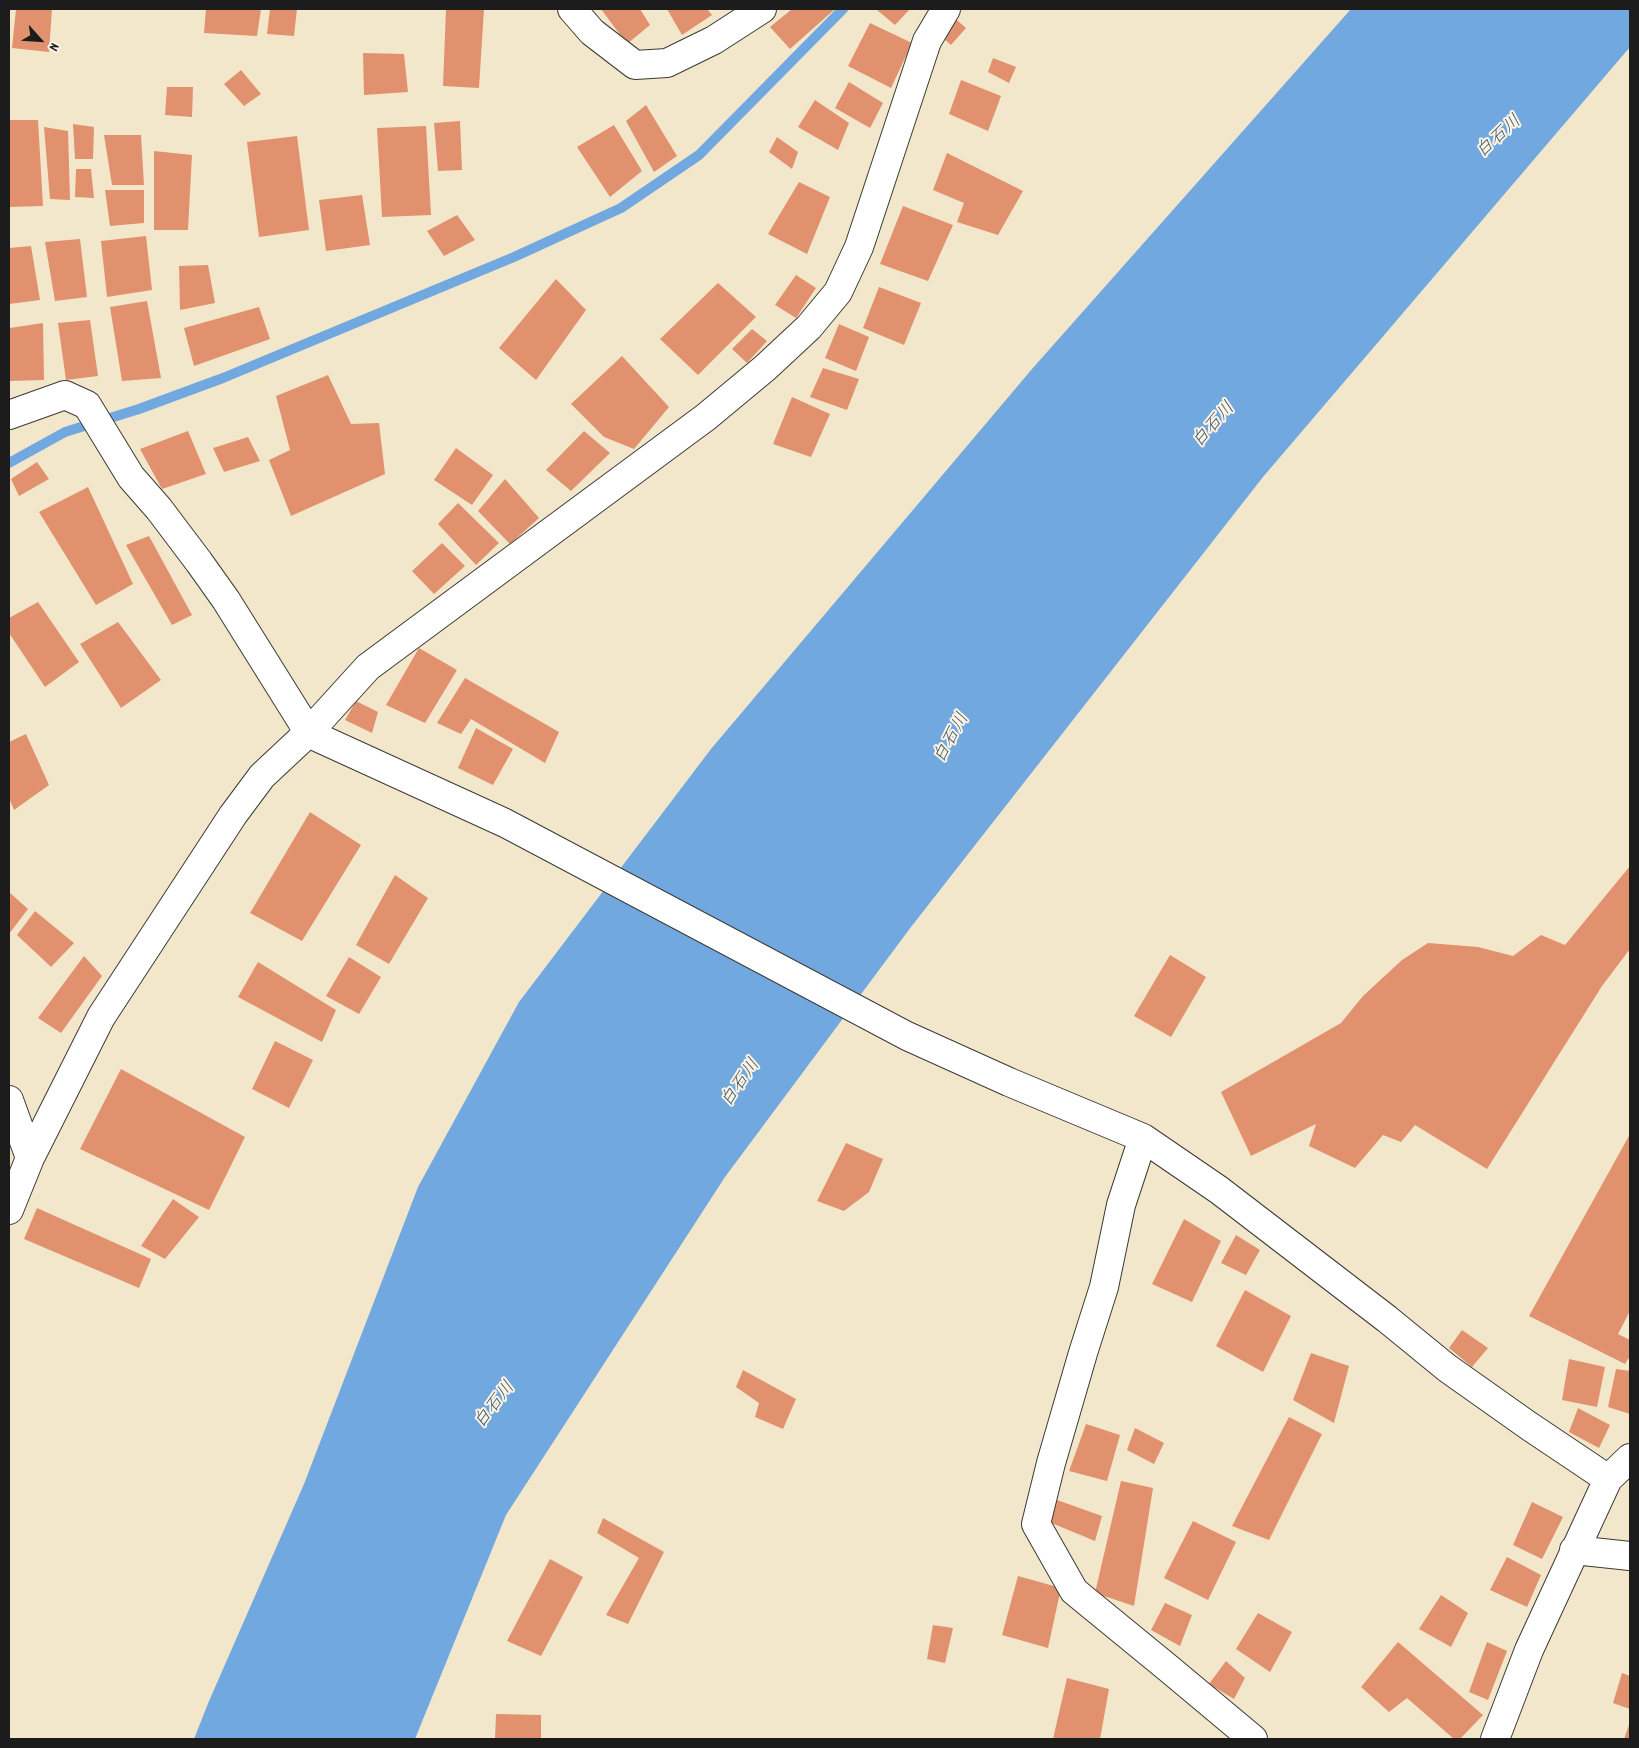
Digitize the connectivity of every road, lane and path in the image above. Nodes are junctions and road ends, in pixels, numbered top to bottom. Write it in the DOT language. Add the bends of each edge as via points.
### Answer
graph roads {
  1 [pos="572,9"];
  2 [pos="762,9"];
  3 [pos="946,9"];
  4 [pos="9,415"];
  5 [pos="308,734"];
  6 [pos="9,1100"];
  7 [pos="1143,1138"];
  8 [pos="30,1158"];
  9 [pos="9,1210"];
  10 [pos="1630,1458"];
  11 [pos="1608,1479"];
  12 [pos="1574,1550"];
  13 [pos="1630,1556"];
  14 [pos="1253,1739"];
  15 [pos="1496,1739"];
  1 -- 2 [label="street" via="592,32 635,65 667,63 714,40"];
  3 -- 5 [label="street" via="927,41 859,247 838,292 808,327 706,418 368,667"];
  4 -- 5 [label="street" via="65,396 87,405 131,477 226,600"];
  5 -- 7 [label="street" via="505,823 907,1036"];
  5 -- 8 [label="street" via="262,776 233,815 101,1017"];
  6 -- 8 [label="street"];
  7 -- 11 [label="street" via="1219,1190 1447,1368"];
  7 -- 14 [label="street" via="1121,1205 1104,1287 1036,1524 1074,1591"];
  8 -- 9 [label="street"];
  10 -- 11 [label="street"];
  11 -- 12 [label="street"];
  12 -- 13 [label="street"];
  12 -- 15 [label="street" via="1528,1650"];
}
